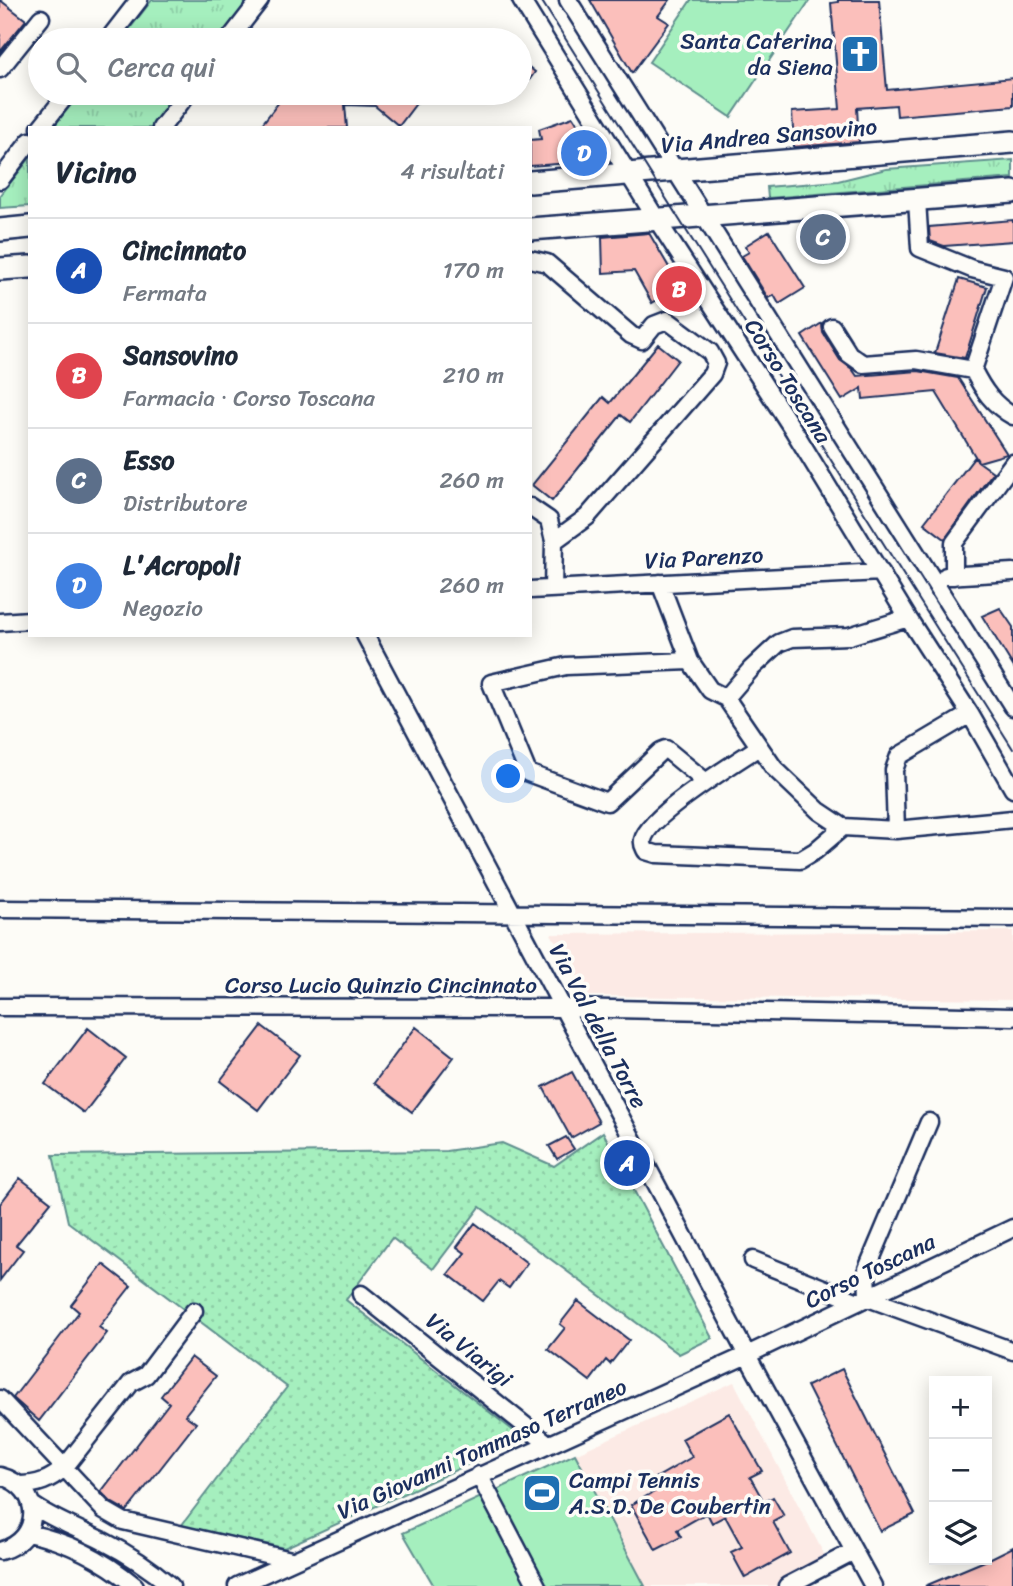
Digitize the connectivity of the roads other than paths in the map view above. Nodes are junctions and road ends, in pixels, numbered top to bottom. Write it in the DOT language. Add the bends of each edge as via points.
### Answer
graph roads {
  1 [pos="139,0"];
  2 [pos="260,0"];
  3 [pos="521,0"];
  4 [pos="568,0"];
  5 [pos="41,18"];
  6 [pos="33,28"];
  7 [pos="117,28"];
  8 [pos="238,28"];
  9 [pos="28,34"];
  10 [pos="0,69"];
  11 [pos="58,105"];
  12 [pos="179,105"];
  13 [pos="42,126"];
  14 [pos="163,126"];
  15 [pos="1013,142"];
  16 [pos="28,144"];
  17 [pos="674,170"];
  18 [pos="629,175"];
  19 [pos="0,180"];
  20 [pos="532,183"];
  21 [pos="1013,192"];
  22 [pos="917,200"];
  23 [pos="705,217"];
  24 [pos="657,220"];
  25 [pos="28,227"];
  26 [pos="532,229"];
  27 [pos="0,230"];
  28 [pos="532,259"];
  29 [pos="28,267"];
  30 [pos="0,269"];
  31 [pos="1008,278"];
  32 [pos="832,327"];
  33 [pos="973,370"];
  34 [pos="1013,416"];
  35 [pos="1013,463"];
  36 [pos="532,508"];
  37 [pos="554,541"];
  38 [pos="881,572"];
  39 [pos="1013,572"];
  40 [pos="954,576"];
  41 [pos="931,577"];
  42 [pos="660,583"];
  43 [pos="553,589"];
  44 [pos="532,590"];
  45 [pos="908,618"];
  46 [pos="28,620"];
  47 [pos="0,622"];
  48 [pos="366,637"];
  49 [pos="690,661"];
  50 [pos="726,698"];
  51 [pos="1013,707"];
  52 [pos="970,715"];
  53 [pos="759,747"];
  54 [pos="706,782"];
  55 [pos="1013,789"];
  56 [pos="1013,819"];
  57 [pos="844,827"];
  58 [pos="896,830"];
  59 [pos="0,909"];
  60 [pos="513,915"];
  61 [pos="1013,918"];
  62 [pos="0,1007"];
  63 [pos="563,1008"];
  64 [pos="1013,1017"];
  65 [pos="929,1122"];
  66 [pos="1013,1228"];
  67 [pos="753,1260"];
  68 [pos="361,1294"];
  69 [pos="863,1300"];
  70 [pos="194,1311"];
  71 [pos="1013,1351"];
  72 [pos="747,1355"];
  73 [pos="0,1399"];
  74 [pos="548,1444"];
  75 [pos="64,1468"];
  76 [pos="479,1475"];
  77 [pos="0,1476"];
  78 [pos="19,1485"];
  79 [pos="31,1504"];
  80 [pos="27,1533"];
  81 [pos="0,1551"];
  82 [pos="854,1551"];
  83 [pos="291,1560"];
  84 [pos="272,1569"];
  85 [pos="135,1586"];
  86 [pos="172,1586"];
  87 [pos="237,1586"];
  88 [pos="267,1586"];
  89 [pos="537,1586"];
  90 [pos="787,1586"];
  91 [pos="873,1586"];
  1 -- 7 [label="street"];
  2 -- 8 [label="street"];
  3 -- 18 [label="street, Corso Toscana"];
  4 -- 17 [label="street, Corso Toscana"];
  5 -- 6 [label="street"];
  9 -- 10 [label="street"];
  11 -- 13 [label="street"];
  12 -- 14 [label="street"];
  15 -- 17 [label="main road, Via Andrea Sansovino"];
  16 -- 19 [label="street"];
  17 -- 18 [label="main road, Via Andrea Sansovino"];
  17 -- 23 [label="street, Corso Toscana"];
  18 -- 20 [label="main road, Via Andrea Sansovino"];
  18 -- 24 [label="street, Corso Toscana"];
  21 -- 22 [label="main road"];
  22 -- 23 [label="main road"];
  22 -- 31 [label="street" via="920,248"];
  23 -- 24 [label="main road"];
  23 -- 41 [label="street, Corso Toscana"];
  24 -- 26 [label="main road"];
  24 -- 38 [label="street, Corso Toscana"];
  25 -- 27 [label="main road"];
  28 -- 37 [label="street" via="547,263 631,335 642,340 667,320 710,352 716,363 712,374 587,517"];
  29 -- 30 [label="main road"];
  31 -- 33 [label="street"];
  32 -- 33 [label="street" via="849,354 863,364 916,360"];
  33 -- 34 [label="street" via="982,389"];
  35 -- 40 [label="street" via="954,543"];
  36 -- 37 [label="street" via="550,520"];
  37 -- 43 [label="street"];
  38 -- 42 [label="street, Via Parenzo"];
  38 -- 45 [label="street, Corso Toscana"];
  39 -- 40 [label="street"];
  40 -- 41 [label="street"];
  41 -- 51 [label="street, Corso Toscana"];
  42 -- 43 [label="street, Via Parenzo"];
  42 -- 49 [label="street"];
  43 -- 44 [label="street, Via Parenzo"];
  45 -- 50 [label="street" via="849,636 792,638 779,643"];
  45 -- 52 [label="street, Corso Toscana"];
  46 -- 47 [label="street"];
  48 -- 60 [label="street, Via Val della Torre"];
  49 -- 50 [label="street" via="710,690"];
  49 -- 54 [label="street" via="566,666 491,683 528,773 607,802 666,749"];
  50 -- 53 [label="street"];
  52 -- 55 [label="street, Corso Toscana"];
  52 -- 58 [label="street" via="898,756 894,769"];
  53 -- 54 [label="street"];
  53 -- 57 [label="street" via="819,811"];
  54 -- 57 [label="street" via="651,827 643,839 646,851 800,860"];
  56 -- 58 [label="street"];
  57 -- 58 [label="street"];
  59 -- 60 [label="street"];
  60 -- 61 [label="street"];
  60 -- 63 [label="street, Via Val della Torre"];
  62 -- 63 [label="street, Corso Lucio Quinzio Cincinnato"];
  63 -- 64 [label="street, Corso Lucio Quinzio Cincinnato"];
  63 -- 72 [label="street, Via Val della Torre"];
  65 -- 69 [label="street" via="867,1269"];
  66 -- 69 [label="street, Corso Toscana"];
  67 -- 69 [label="street"];
  68 -- 74 [label="street, Via Viarigi"];
  69 -- 71 [label="street"];
  69 -- 72 [label="street, Corso Toscana"];
  70 -- 75 [label="street" via="146,1375 131,1383"];
  72 -- 74 [label="street, Via Giovanni Tommaso Terraneo"];
  72 -- 82 [label="street, Via Val della Torre"];
  73 -- 75 [label="street"];
  74 -- 76 [label="street, Via Giovanni Tommaso Terraneo"];
  75 -- 78 [label="street" via="37,1484"];
  75 -- 83 [label="street" via="104,1510 123,1521"];
  76 -- 83 [label="street, Via Giovanni Tommaso Terraneo"];
  76 -- 89 [label="street"];
  77 -- 78 [label="street"];
  78 -- 79 [label="street"];
  79 -- 80 [label="street"];
  79 -- 86 [label="street" via="106,1542"];
  80 -- 81 [label="street" via="16,1545"];
  80 -- 85 [label="street" via="99,1560"];
  82 -- 90 [label="street"];
  82 -- 91 [label="street, Via Val della Torre"];
  83 -- 84 [label="street, Via Giovanni Tommaso Terraneo"];
  84 -- 87 [label="street, Via Giovanni Tommaso Terraneo"];
  84 -- 88 [label="street"];
}
